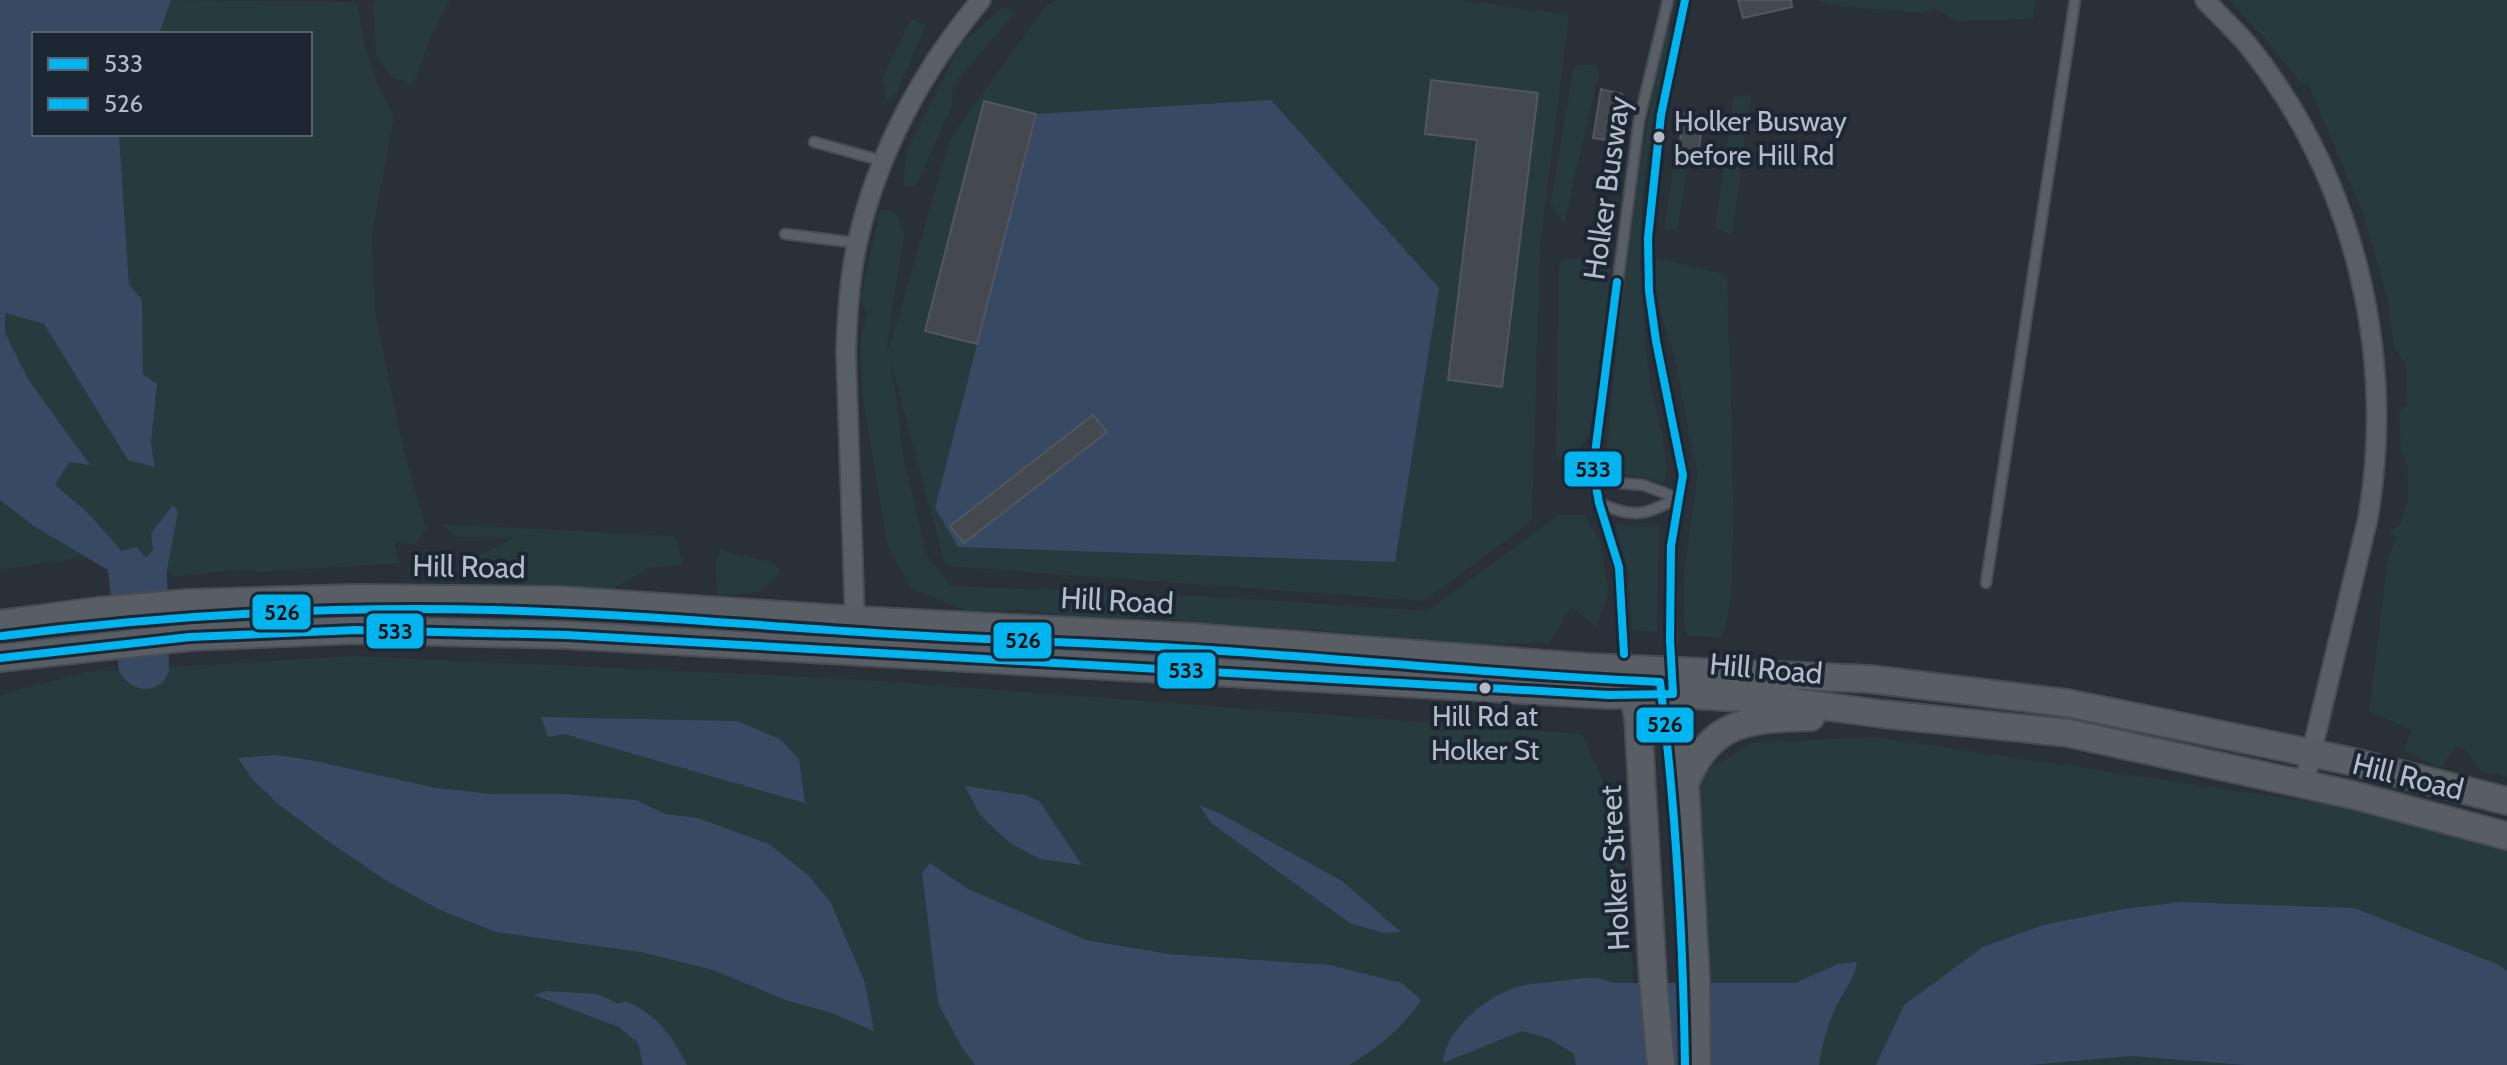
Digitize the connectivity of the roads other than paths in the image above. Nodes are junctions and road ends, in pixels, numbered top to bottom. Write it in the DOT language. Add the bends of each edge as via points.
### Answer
graph roads {
  1 [pos="981,0"];
  2 [pos="1668,0"];
  3 [pos="1685,0"];
  4 [pos="2075,0"];
  5 [pos="2205,0"];
  6 [pos="814,142"];
  7 [pos="883,161"];
  8 [pos="785,234"];
  9 [pos="858,243"];
  10 [pos="1593,481"];
  11 [pos="1678,498"];
  12 [pos="1599,503"];
  13 [pos="1986,583"];
  14 [pos="857,620"];
  15 [pos="0,624"];
  16 [pos="856,652"];
  17 [pos="0,658"];
  18 [pos="1627,668"];
  19 [pos="1672,682"];
  20 [pos="1633,695"];
  21 [pos="1882,714"];
  22 [pos="2311,753"];
  23 [pos="1685,783"];
  24 [pos="2304,784"];
  25 [pos="2507,801"];
  26 [pos="2507,836"];
  27 [pos="1661,1065"];
  28 [pos="1697,1065"];
  1 -- 7 [label="street" via="913,97"];
  2 -- 10 [label="lane, Holker Busway" via="1632,162"];
  3 -- 11 [label="lane, Holker Busway" via="1661,115 1648,238 1656,341 1682,470"];
  4 -- 13 [label="lane"];
  5 -- 22 [label="street" via="2282,94 2332,189 2352,242 2376,359 2372,492"];
  6 -- 7 [label="lane"];
  7 -- 9 [label="street"];
  8 -- 9 [label="lane"];
  9 -- 14 [label="street" via="846,354"];
  10 -- 11 [label="lane" via="1643,485"];
  10 -- 12 [label="lane, Holker Busway"];
  11 -- 12 [label="lane" via="1632,515"];
  11 -- 19 [label="lane, Holker Busway" via="1671,546"];
  12 -- 18 [label="lane, Holker Busway" via="1619,567"];
  14 -- 15 [label="street, Hill Road" via="559,600 356,598 187,603"];
  14 -- 16 [label="street"];
  14 -- 18 [label="street, Hill Road"];
  16 -- 17 [label="street, Hill Road" via="371,630 190,637"];
  16 -- 20 [label="street, Hill Road"];
  18 -- 19 [label="street, Hill Road"];
  18 -- 20 [label="street, Holker Street"];
  19 -- 20 [label="street, Hill Road"];
  19 -- 21 [label="street, Hill Road"];
  19 -- 22 [label="street, Hill Road" via="1870,679 2067,703"];
  19 -- 23 [label="street"];
  20 -- 27 [label="street, Holker Street"];
  21 -- 23 [label="street" via="1735,725 1705,748"];
  21 -- 24 [label="street, Hill Road" via="2068,733"];
  22 -- 24 [label="street"];
  22 -- 25 [label="street, Hill Road"];
  23 -- 28 [label="street"];
  24 -- 26 [label="street, Hill Road"];
}
